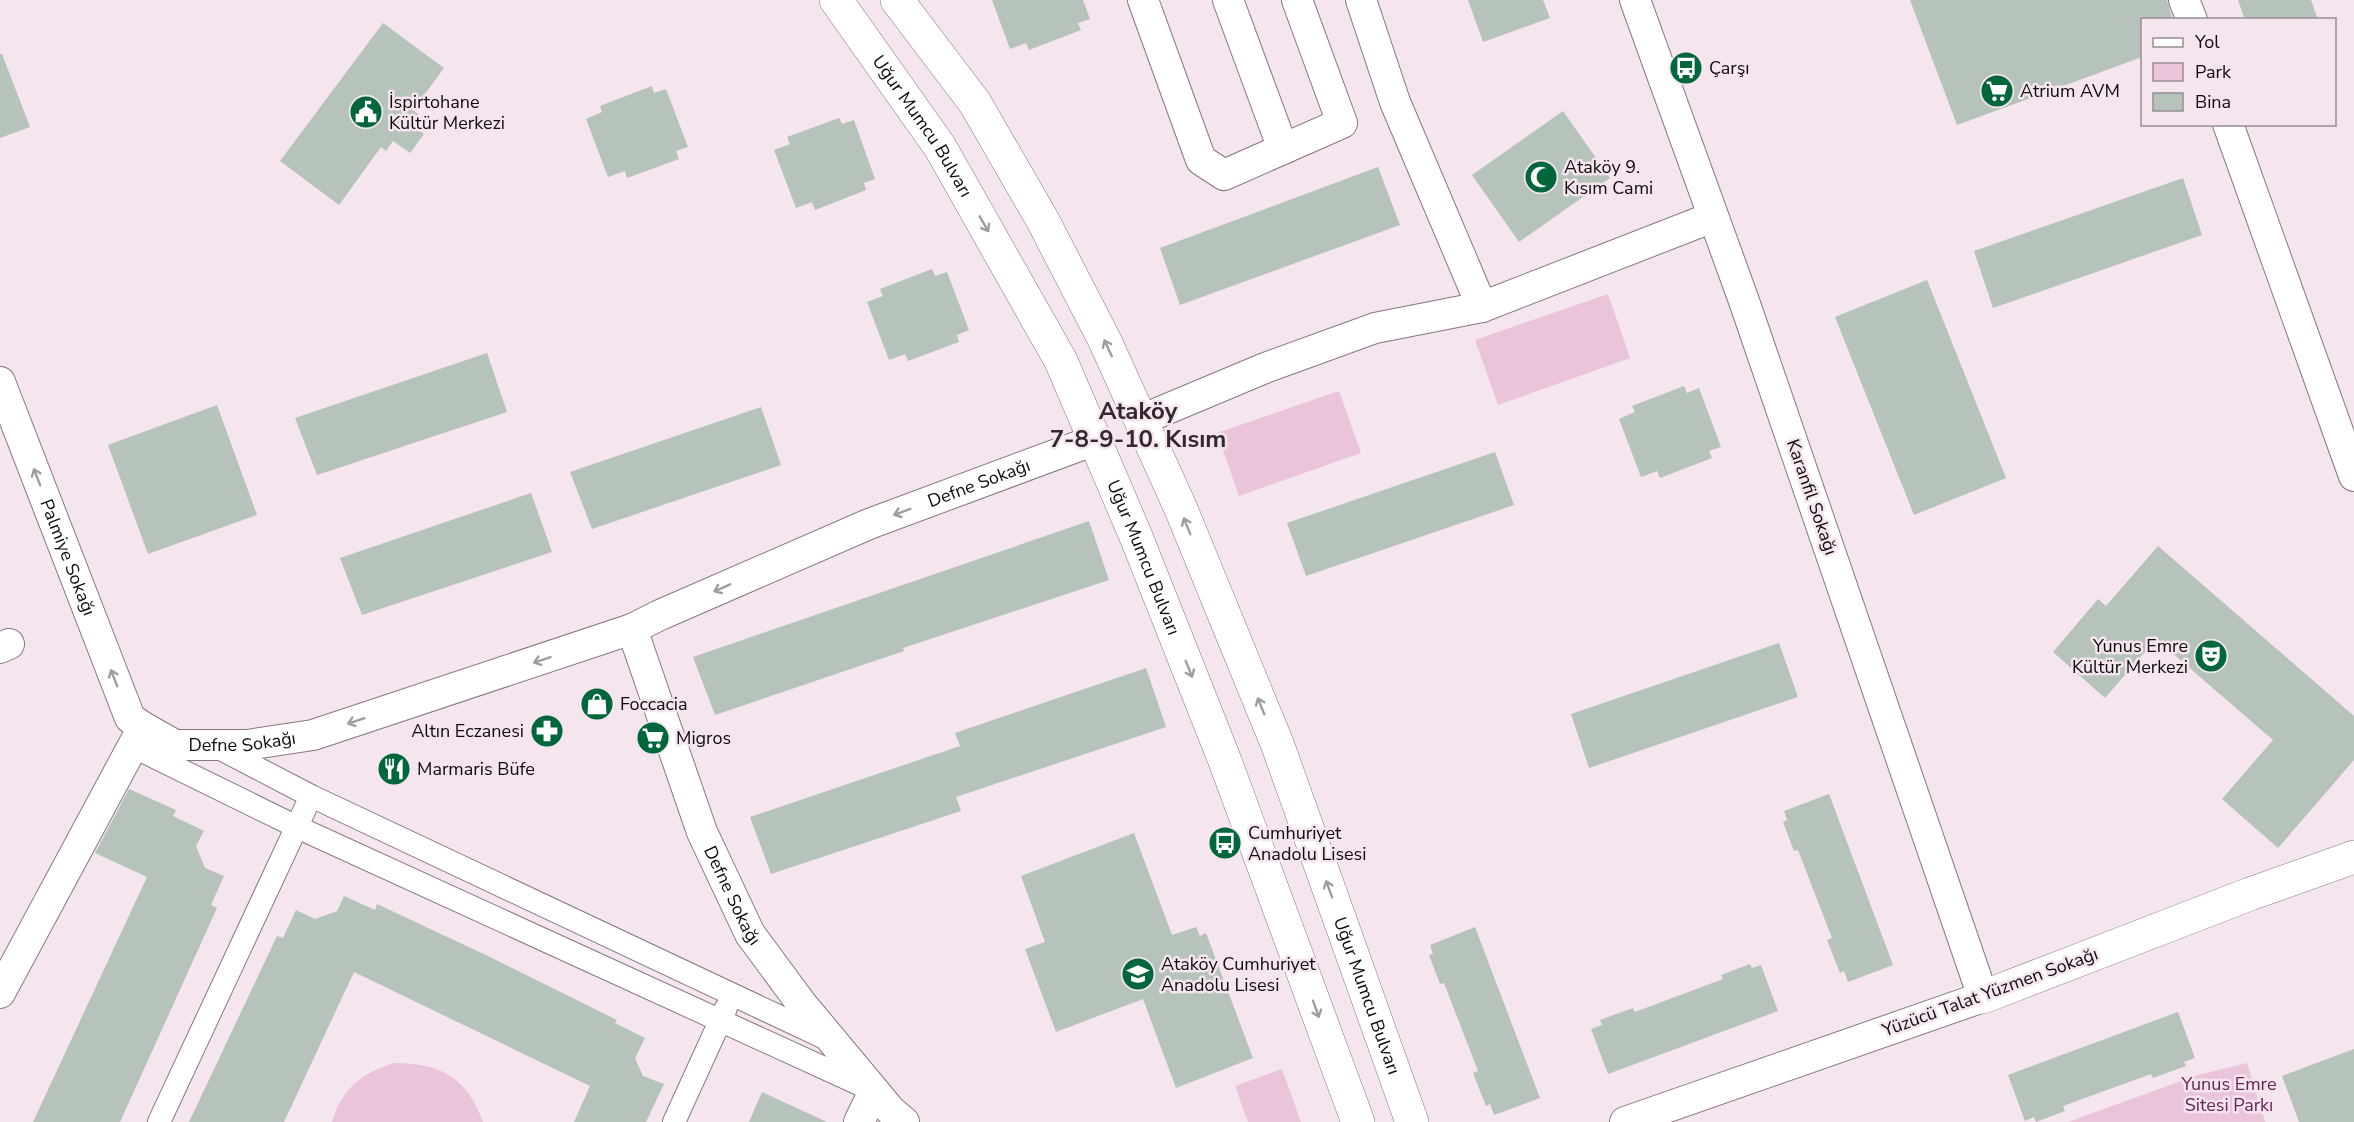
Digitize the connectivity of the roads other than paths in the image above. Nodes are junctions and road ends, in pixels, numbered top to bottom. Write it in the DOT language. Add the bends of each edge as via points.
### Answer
graph roads {
  1 [pos="836,0"];
  2 [pos="897,0"];
  3 [pos="1143,0"];
  4 [pos="1228,0"];
  5 [pos="1297,0"];
  6 [pos="1361,0"];
  7 [pos="1635,0"];
  8 [pos="2184,0"];
  9 [pos="2191,18"];
  10 [pos="2229,126"];
  11 [pos="1283,149"];
  12 [pos="1713,217"];
  13 [pos="1482,307"];
  14 [pos="0,382"];
  15 [pos="1141,420"];
  16 [pos="1095,441"];
  17 [pos="2354,476"];
  18 [pos="632,629"];
  19 [pos="137,736"];
  20 [pos="213,745"];
  21 [pos="311,796"];
  22 [pos="297,827"];
  23 [pos="2354,857"];
  24 [pos="0,993"];
  25 [pos="732,996"];
  26 [pos="1983,997"];
  27 [pos="720,1022"];
  28 [pos="833,1042"];
  29 [pos="874,1090"];
  30 [pos="159,1122"];
  31 [pos="674,1122"];
  32 [pos="859,1122"];
  33 [pos="904,1122"];
  34 [pos="1358,1122"];
  35 [pos="1412,1122"];
  36 [pos="1625,1122"];
  1 -- 16 [label="main road, Uğur Mumcu Bulvarı, one-way" via="946,158 1061,361"];
  15 -- 2 [label="main road, Uğur Mumcu Bulvarı, one-way" via="1042,219 975,103"];
  3 -- 11 [label="street" via="1201,160 1224,175"];
  4 -- 11 [label="street"];
  5 -- 11 [label="street" via="1342,123"];
  6 -- 13 [label="street" via="1395,102"];
  7 -- 12 [label="street, Karanfil Sokağı"];
  8 -- 9 [label="street"];
  10 -- 17 [label="street"];
  12 -- 13 [label="street"];
  12 -- 26 [label="street, Karanfil Sokağı"];
  13 -- 15 [label="street" via="1375,328 1265,368"];
  19 -- 14 [label="street, Palmiye Sokağı, one-way"];
  15 -- 16 [label="main road"];
  35 -- 15 [label="main road, Uğur Mumcu Bulvarı, one-way" via="1278,746"];
  16 -- 18 [label="street, Defne Sokağı, one-way" via="869,524"];
  16 -- 34 [label="main road, Uğur Mumcu Bulvarı, one-way" via="1221,750"];
  18 -- 20 [label="street, Defne Sokağı, one-way" via="313,735"];
  18 -- 28 [label="street, Defne Sokağı" via="702,832 750,934"];
  19 -- 20 [label="street, Defne Sokağı" via="176,745"];
  19 -- 22 [label="street"];
  19 -- 24 [label="street"];
  20 -- 21 [label="street"];
  21 -- 22 [label="street"];
  21 -- 25 [label="street"];
  22 -- 27 [label="street"];
  22 -- 30 [label="street"];
  23 -- 26 [label="main road, Yüzücü Talat Yüzmen Sokağı"];
  25 -- 27 [label="street"];
  25 -- 28 [label="street"];
  26 -- 36 [label="street, Yüzücü Talat Yüzmen Sokağı"];
  27 -- 29 [label="street"];
  27 -- 31 [label="street"];
  28 -- 29 [label="street, Defne Sokağı"];
  29 -- 32 [label="street"];
  29 -- 33 [label="street, Defne Sokağı"];
}
